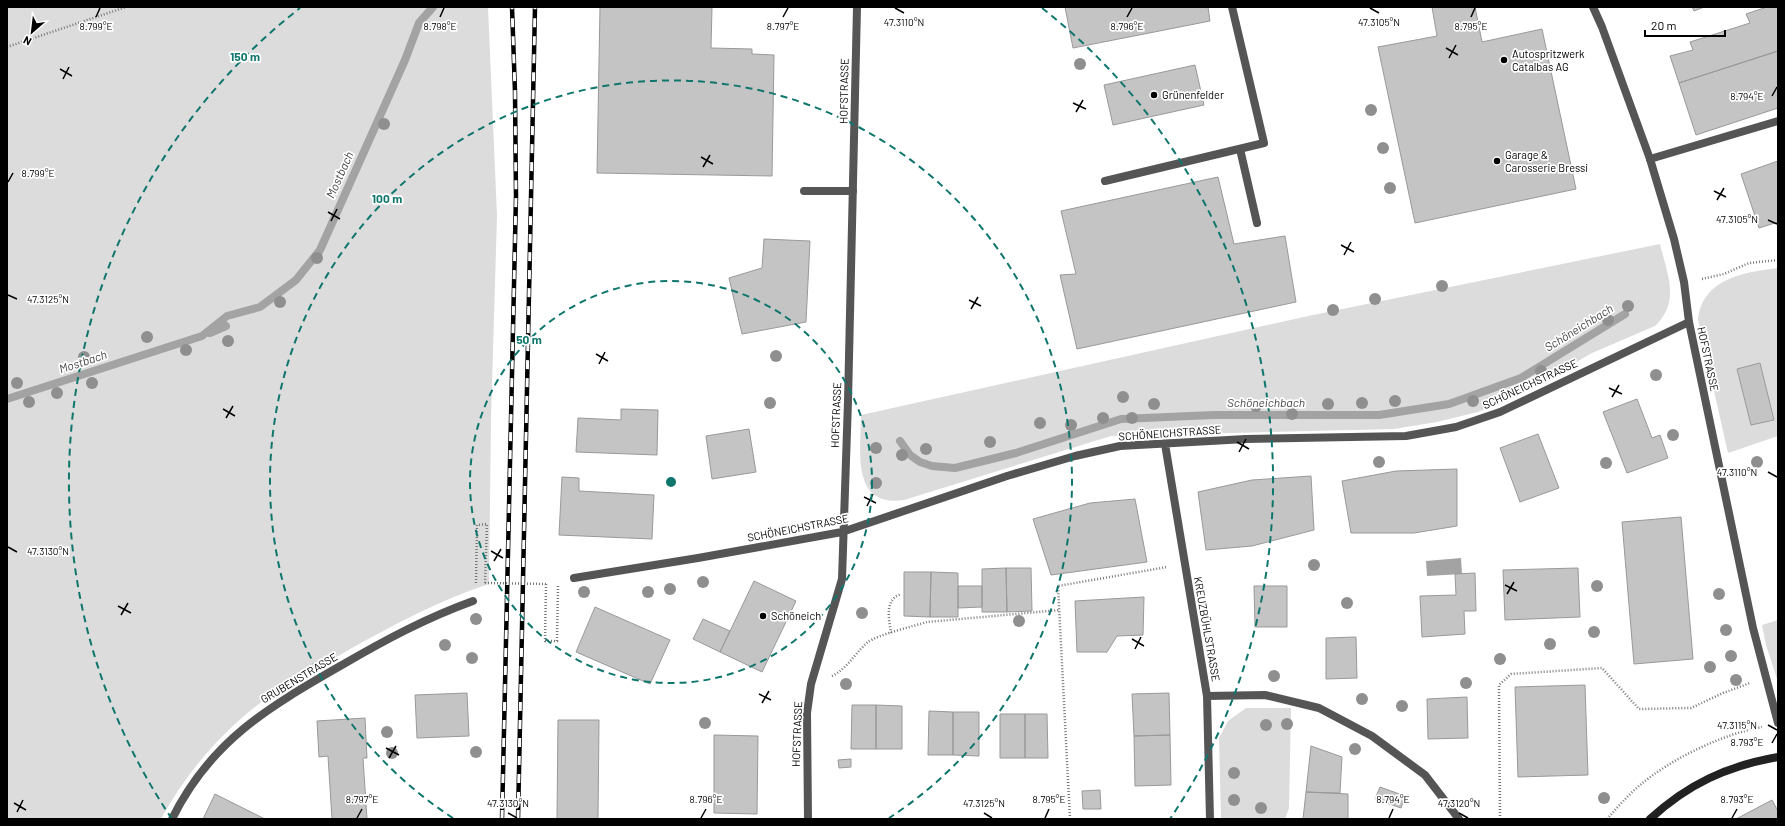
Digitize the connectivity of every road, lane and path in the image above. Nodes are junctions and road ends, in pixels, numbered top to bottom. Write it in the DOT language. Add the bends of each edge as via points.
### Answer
graph roads {
  1 [pos="126,7"];
  2 [pos="857,7"];
  3 [pos="1232,7"];
  4 [pos="1593,7"];
  5 [pos="7,47"];
  6 [pos="1778,121"];
  7 [pos="1240,149"];
  8 [pos="1650,160"];
  9 [pos="1105,181"];
  10 [pos="804,191"];
  11 [pos="853,191"];
  12 [pos="1257,223"];
  13 [pos="1778,260"];
  14 [pos="1684,282"];
  15 [pos="1689,322"];
  16 [pos="1165,444"];
  17 [pos="842,532"];
  18 [pos="1185,564"];
  19 [pos="574,578"];
  20 [pos="476,584"];
  21 [pos="558,585"];
  22 [pos="901,594"];
  23 [pos="473,601"];
  24 [pos="1060,610"];
  25 [pos="891,633"];
  26 [pos="827,678"];
  27 [pos="1766,678"];
  28 [pos="1207,696"];
  29 [pos="1778,723"];
  30 [pos="1765,726"];
  31 [pos="1778,757"];
  32 [pos="172,819"];
  33 [pos="808,819"];
  34 [pos="1070,819"];
  35 [pos="1210,819"];
  36 [pos="1459,819"];
  37 [pos="1500,819"];
  38 [pos="1607,819"];
  39 [pos="1650,819"];
  1 -- 5 [label="path"];
  2 -- 11 [label="street, HOFSTRASSE"];
  3 -- 7 [label="street" via="1264,143"];
  4 -- 8 [label="street, HOFSTRASSE"];
  6 -- 8 [label="street"];
  7 -- 9 [label="street"];
  7 -- 12 [label="street"];
  8 -- 14 [label="street, HOFSTRASSE"];
  10 -- 11 [label="street"];
  11 -- 17 [label="street, HOFSTRASSE"];
  13 -- 14 [label="path" via="1749,263 1724,274"];
  14 -- 15 [label="street, HOFSTRASSE"];
  15 -- 16 [label="street, SCHÖNEICHSTRASSE" via="1500,412 1456,426 1406,436 1246,438"];
  15 -- 27 [label="street, HOFSTRASSE" via="1753,628"];
  16 -- 17 [label="street, SCHÖNEICHSTRASSE" via="1120,446 1074,456"];
  16 -- 18 [label="street, KREUZBÜHLSTRASSE"];
  17 -- 19 [label="street, SCHÖNEICHSTRASSE"];
  17 -- 33 [label="street, HOFSTRASSE" via="842,579 811,684 807,713"];
  18 -- 24 [label="path" via="1058,586"];
  18 -- 28 [label="street, KREUZBÜHLSTRASSE"];
  20 -- 21 [label="path, bridge" via="477,525 487,524 485,583 546,584 545,641 557,641"];
  22 -- 25 [label="path" via="890,604 888,616"];
  23 -- 32 [label="street, GRUBENSTRASSE" via="423,620 283,699 250,722 214,757 179,804"];
  24 -- 25 [label="path" via="927,622"];
  24 -- 34 [label="path"];
  25 -- 26 [label="path" via="869,641 840,672"];
  27 -- 29 [label="street, HOFSTRASSE"];
  27 -- 37 [label="path" via="1723,693 1691,708 1638,709 1602,668 1511,674 1498,685"];
  28 -- 35 [label="street, KREUZBÜHLSTRASSE"];
  28 -- 36 [label="street" via="1265,695 1319,708 1372,736 1425,775"];
  30 -- 38 [label="path" via="1746,730 1672,762 1639,786"];
  31 -- 39 [label="main road" via="1752,761 1696,784"];
}
